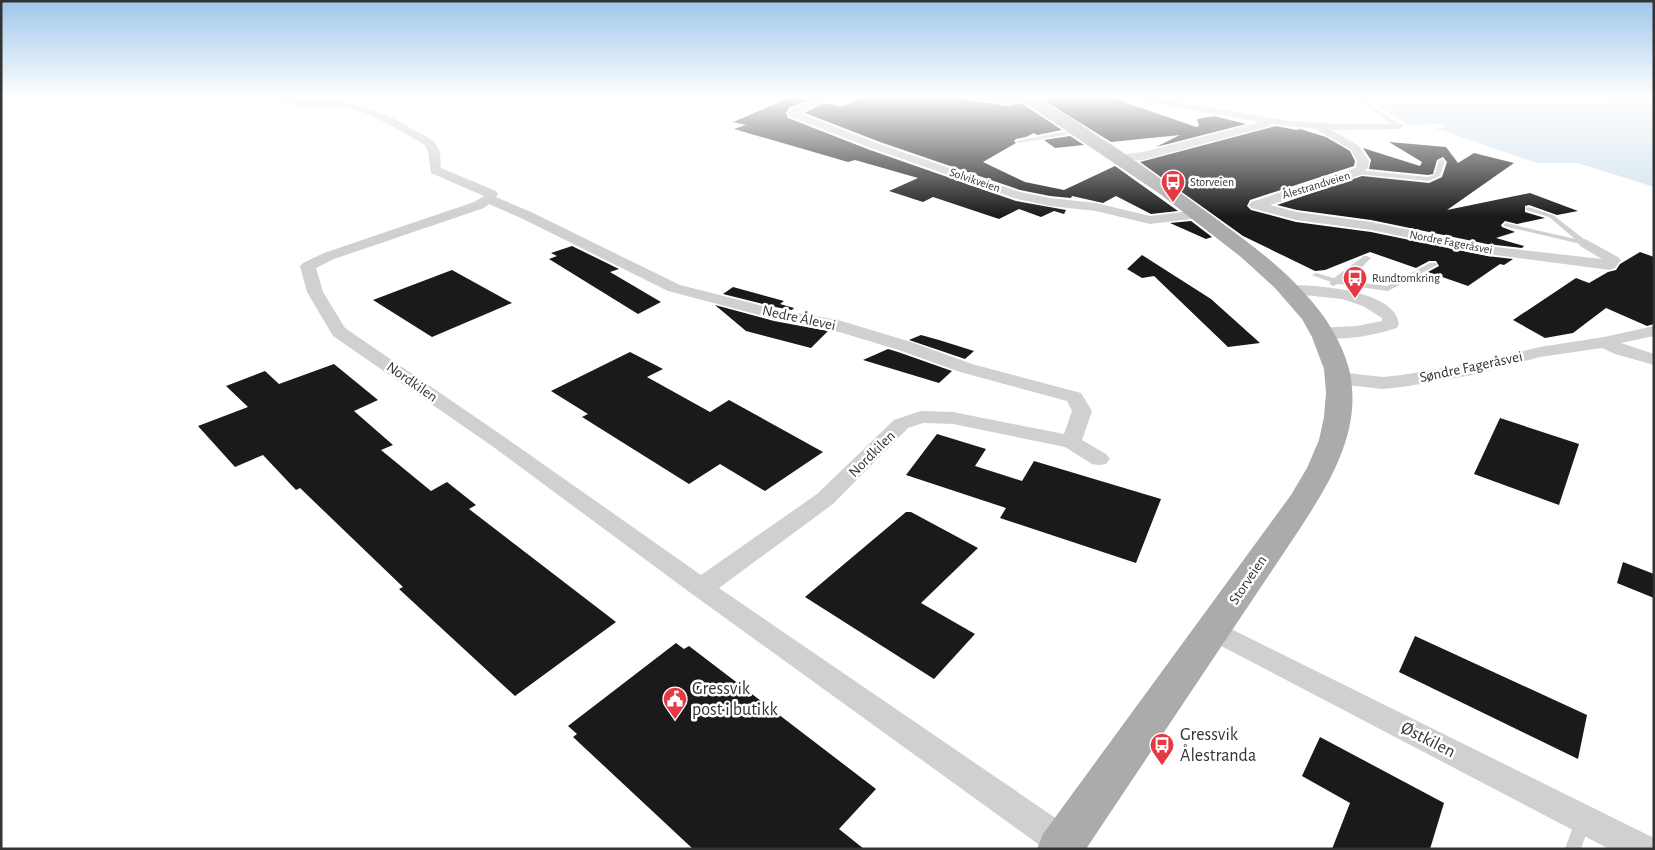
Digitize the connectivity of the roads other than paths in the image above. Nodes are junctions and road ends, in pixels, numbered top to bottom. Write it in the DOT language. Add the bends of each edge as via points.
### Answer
graph roads {
  1 [pos="419,137"];
  2 [pos="851,137"];
  3 [pos="1045,137"];
  4 [pos="1089,137"];
  5 [pos="1215,137"];
  6 [pos="1334,137"];
  7 [pos="1018,141"];
  8 [pos="1123,158"];
  9 [pos="1442,161"];
  10 [pos="1356,172"];
  11 [pos="488,199"];
  12 [pos="1256,205"];
  13 [pos="1528,209"];
  14 [pos="1199,214"];
  15 [pos="1506,225"];
  16 [pos="1585,243"];
  17 [pos="1367,258"];
  18 [pos="1433,265"];
  19 [pos="1303,283"];
  20 [pos="1333,287"];
  21 [pos="1654,331"];
  22 [pos="1322,332"];
  23 [pos="1604,342"];
  24 [pos="1654,360"];
  25 [pos="1338,378"];
  26 [pos="1071,442"];
  27 [pos="1099,459"];
  28 [pos="701,588"];
  29 [pos="1214,630"];
  30 [pos="1583,819"];
  31 [pos="1062,846"];
  32 [pos="1573,849"];
  33 [pos="1642,849"];
  1 -- 11 [label="street, Nedre Ålevei" via="430,143 435,170 491,194"];
  2 -- 14 [label="street, Solvikveien" via="1017,195 1096,207 1150,220"];
  3 -- 7 [label="lane"];
  4 -- 8 [label="main road, Storveien"];
  5 -- 8 [label="street" via="1143,156"];
  6 -- 10 [label="street, Ålestrandveien" via="1361,154 1362,168"];
  8 -- 14 [label="main road, Storveien"];
  9 -- 10 [label="lane" via="1438,176 1429,179"];
  10 -- 12 [label="street, Ålestrandveien"];
  11 -- 26 [label="street, Nedre Ålevei" via="674,288 774,314 832,324 966,368 1074,397 1082,411"];
  11 -- 28 [label="street, Nordkilen" via="308,266 308,276 325,312 348,340 499,442"];
  12 -- 16 [label="street, Nordre Fageråsvei" via="1487,250 1610,265 1613,260"];
  13 -- 16 [label="lane" via="1550,216"];
  14 -- 19 [label="main road, Storveien" via="1258,260"];
  15 -- 16 [label="lane"];
  17 -- 20 [label="lane"];
  18 -- 20 [label="lane" via="1388,289"];
  19 -- 20 [label="street"];
  19 -- 20 [label="lane"];
  19 -- 22 [label="main road, Storveien" via="1308,310"];
  20 -- 22 [label="street" via="1382,308 1390,316 1391,324 1358,333"];
  21 -- 23 [label="street, Søndre Fageråsvei"];
  22 -- 25 [label="main road, Storveien"];
  23 -- 24 [label="street"];
  23 -- 25 [label="street, Søndre Fageråsvei" via="1540,352 1402,382"];
  25 -- 29 [label="main road, Storveien" via="1339,401 1329,450 1308,491"];
  26 -- 27 [label="street, Nordkilen"];
  26 -- 28 [label="street, Nordkilen" via="953,418 921,417 901,424 825,499"];
  28 -- 31 [label="street, Nordkilen"];
  29 -- 30 [label="street, Østkilen"];
  29 -- 31 [label="main road, Storveien"];
  30 -- 32 [label="lane"];
  30 -- 33 [label="street, Østkilen"];
}
